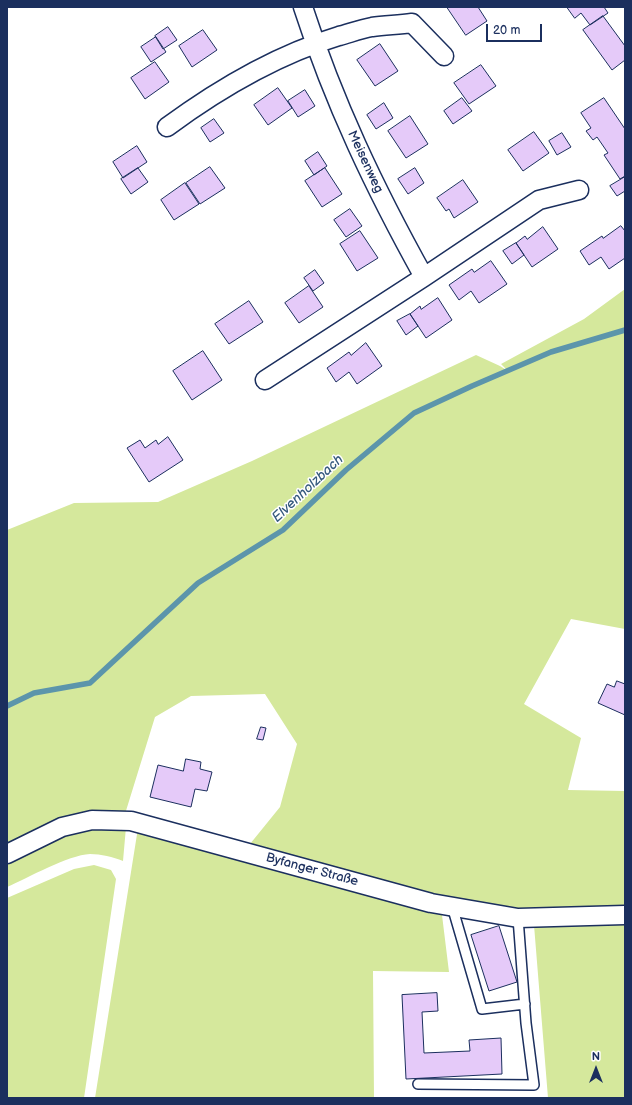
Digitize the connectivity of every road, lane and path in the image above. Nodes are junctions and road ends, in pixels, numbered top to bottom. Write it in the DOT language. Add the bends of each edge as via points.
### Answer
graph roads {
  1 [pos="303,7"];
  2 [pos="315,43"];
  3 [pos="444,56"];
  4 [pos="167,127"];
  5 [pos="579,190"];
  6 [pos="424,277"];
  7 [pos="265,380"];
  8 [pos="7,854"];
  9 [pos="452,906"];
  10 [pos="625,915"];
  11 [pos="518,918"];
  12 [pos="525,1004"];
  13 [pos="418,1084"];
  1 -- 2 [label="street, Meisenweg"];
  2 -- 3 [label="street" via="370,28 412,23"];
  2 -- 4 [label="street" via="238,79"];
  2 -- 6 [label="street, Meisenweg" via="362,158 391,218"];
  5 -- 6 [label="street" via="539,200"];
  6 -- 7 [label="street"];
  8 -- 9 [label="street, Byfanger Straße" via="62,827 92,820 132,821 417,899"];
  9 -- 11 [label="street, Byfanger Straße"];
  9 -- 12 [label="lane" via="482,1010"];
  10 -- 11 [label="street, Byfanger Straße"];
  11 -- 12 [label="lane"];
  12 -- 13 [label="lane" via="534,1085"];
}
